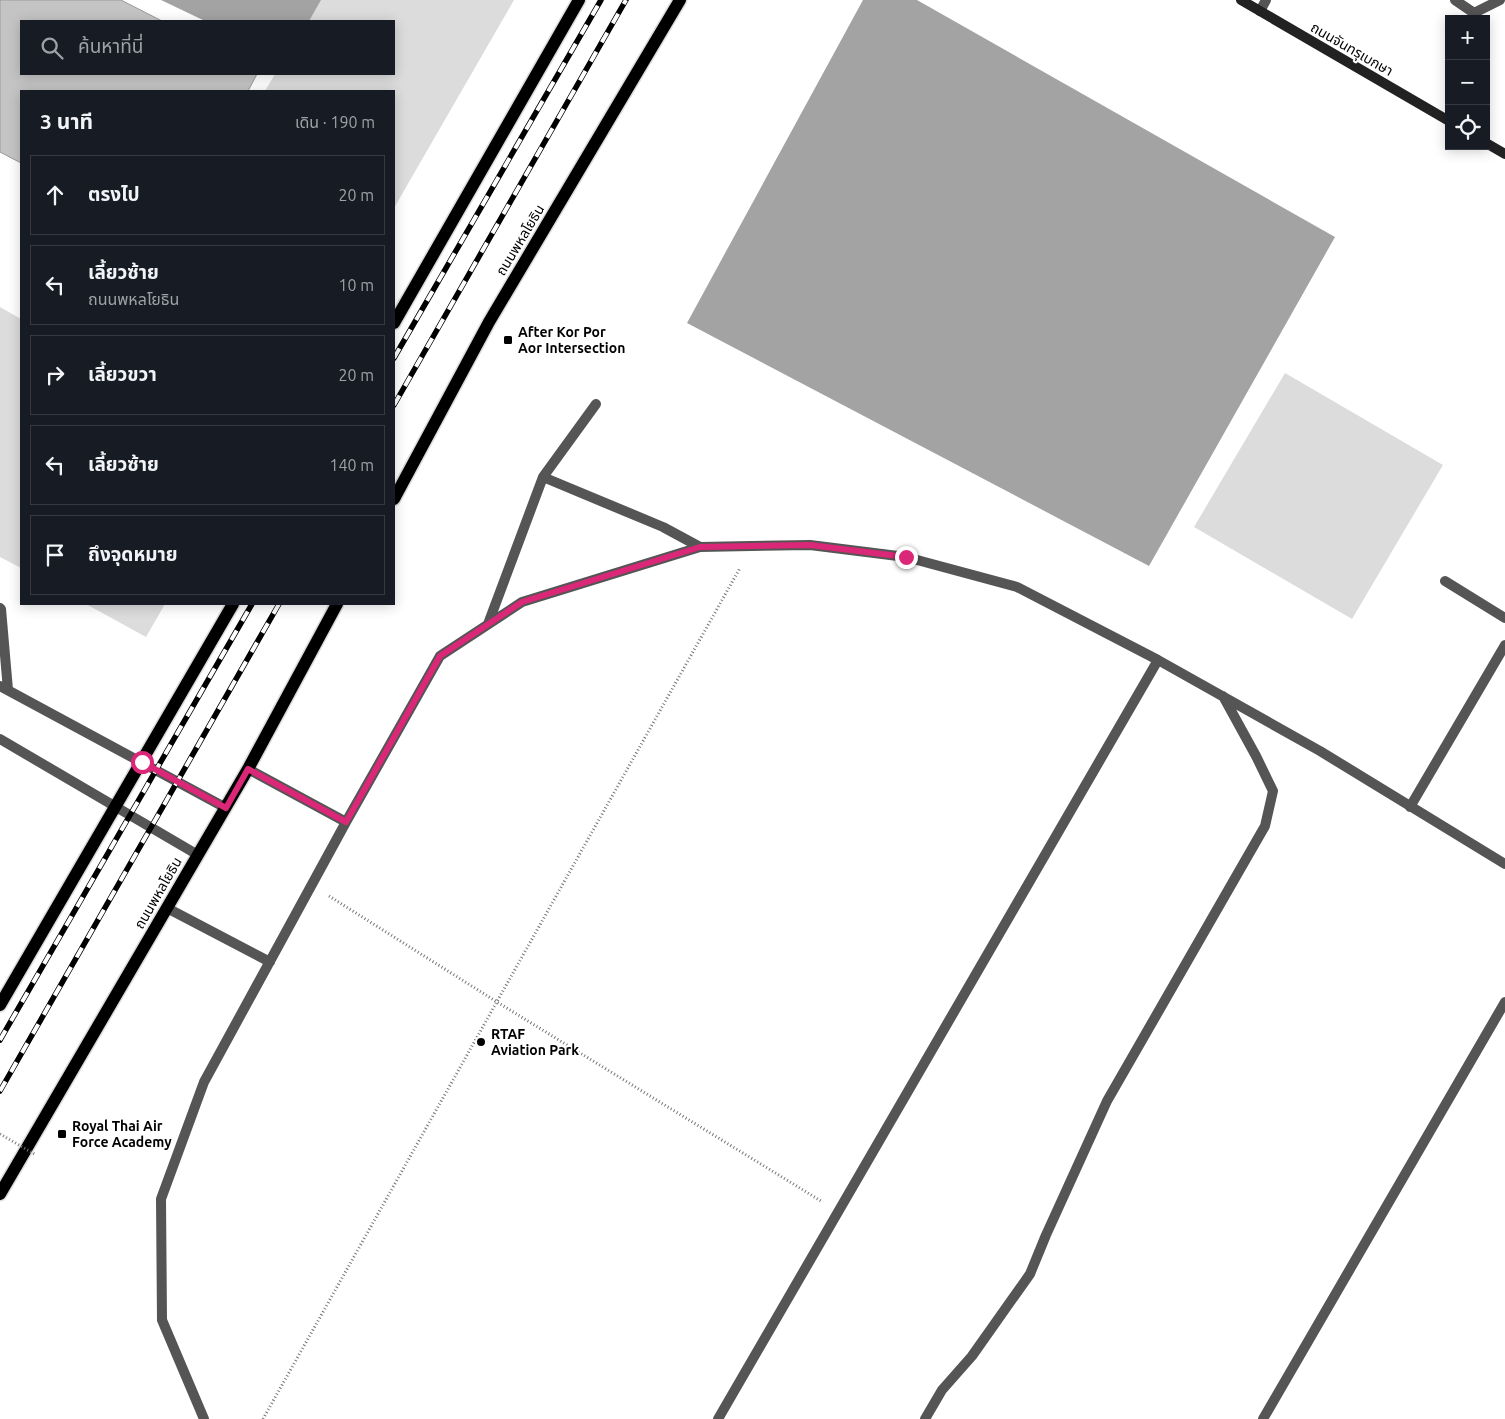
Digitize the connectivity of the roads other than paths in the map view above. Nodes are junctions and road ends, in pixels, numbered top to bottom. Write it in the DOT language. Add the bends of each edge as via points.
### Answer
graph roads {
  1 [pos="579,0"];
  2 [pos="680,0"];
  3 [pos="1241,0"];
  4 [pos="1266,0"];
  5 [pos="1455,0"];
  6 [pos="1500,0"];
  7 [pos="1260,11"];
  8 [pos="1445,119"];
  9 [pos="1490,145"];
  10 [pos="1505,154"];
  11 [pos="395,321"];
  12 [pos="596,404"];
  13 [pos="543,477"];
  14 [pos="395,497"];
  15 [pos="700,547"];
  16 [pos="1446,581"];
  17 [pos="232,605"];
  18 [pos="336,605"];
  19 [pos="0,608"];
  20 [pos="1505,618"];
  21 [pos="488,624"];
  22 [pos="1505,645"];
  23 [pos="1158,660"];
  24 [pos="4,688"];
  25 [pos="1222,696"];
  26 [pos="0,739"];
  27 [pos="142,762"];
  28 [pos="248,769"];
  29 [pos="116,806"];
  30 [pos="1410,807"];
  31 [pos="226,808"];
  32 [pos="346,822"];
  33 [pos="198,855"];
  34 [pos="1505,864"];
  35 [pos="167,908"];
  36 [pos="270,962"];
  37 [pos="1505,1002"];
  38 [pos="0,1005"];
  39 [pos="0,1194"];
  40 [pos="204,1419"];
  41 [pos="718,1419"];
  42 [pos="925,1419"];
  43 [pos="1263,1419"];
  1 -- 11 [label="main road"];
  2 -- 14 [label="main road, ถนนพหลโยธิน" via="489,322"];
  3 -- 7 [label="main road, ถนนจันทรุเบกษา"];
  4 -- 7 [label="lane"];
  5 -- 6 [label="lane" via="1474,13"];
  7 -- 8 [label="main road, ถนนจันทรุเบกษา"];
  9 -- 10 [label="main road"];
  12 -- 13 [label="lane"];
  13 -- 15 [label="lane" via="663,527"];
  13 -- 21 [label="lane"];
  15 -- 21 [label="lane" via="522,602"];
  15 -- 23 [label="lane" via="810,545 906,557 1017,587"];
  16 -- 20 [label="lane"];
  17 -- 27 [label="main road"];
  18 -- 28 [label="main road, ถนนพหลโยธิน"];
  19 -- 24 [label="lane"];
  21 -- 32 [label="lane" via="440,656"];
  22 -- 30 [label="lane"];
  23 -- 25 [label="lane"];
  23 -- 41 [label="lane"];
  24 -- 27 [label="lane"];
  25 -- 30 [label="lane"];
  25 -- 42 [label="lane" via="1273,790 1265,826 1107,1101 1030,1274 972,1356 942,1390"];
  26 -- 29 [label="lane"];
  27 -- 29 [label="main road"];
  27 -- 31 [label="lane"];
  28 -- 31 [label="main road, ถนนพหลโยธิน"];
  28 -- 32 [label="lane"];
  29 -- 33 [label="lane"];
  29 -- 38 [label="main road"];
  30 -- 34 [label="lane"];
  31 -- 33 [label="main road, ถนนพหลโยธิน"];
  32 -- 36 [label="lane"];
  33 -- 35 [label="main road, ถนนพหลโยธิน"];
  35 -- 36 [label="lane"];
  35 -- 39 [label="main road, ถนนพหลโยธิน"];
  36 -- 40 [label="lane" via="204,1082 161,1199 162,1320"];
  37 -- 43 [label="lane"];
}
